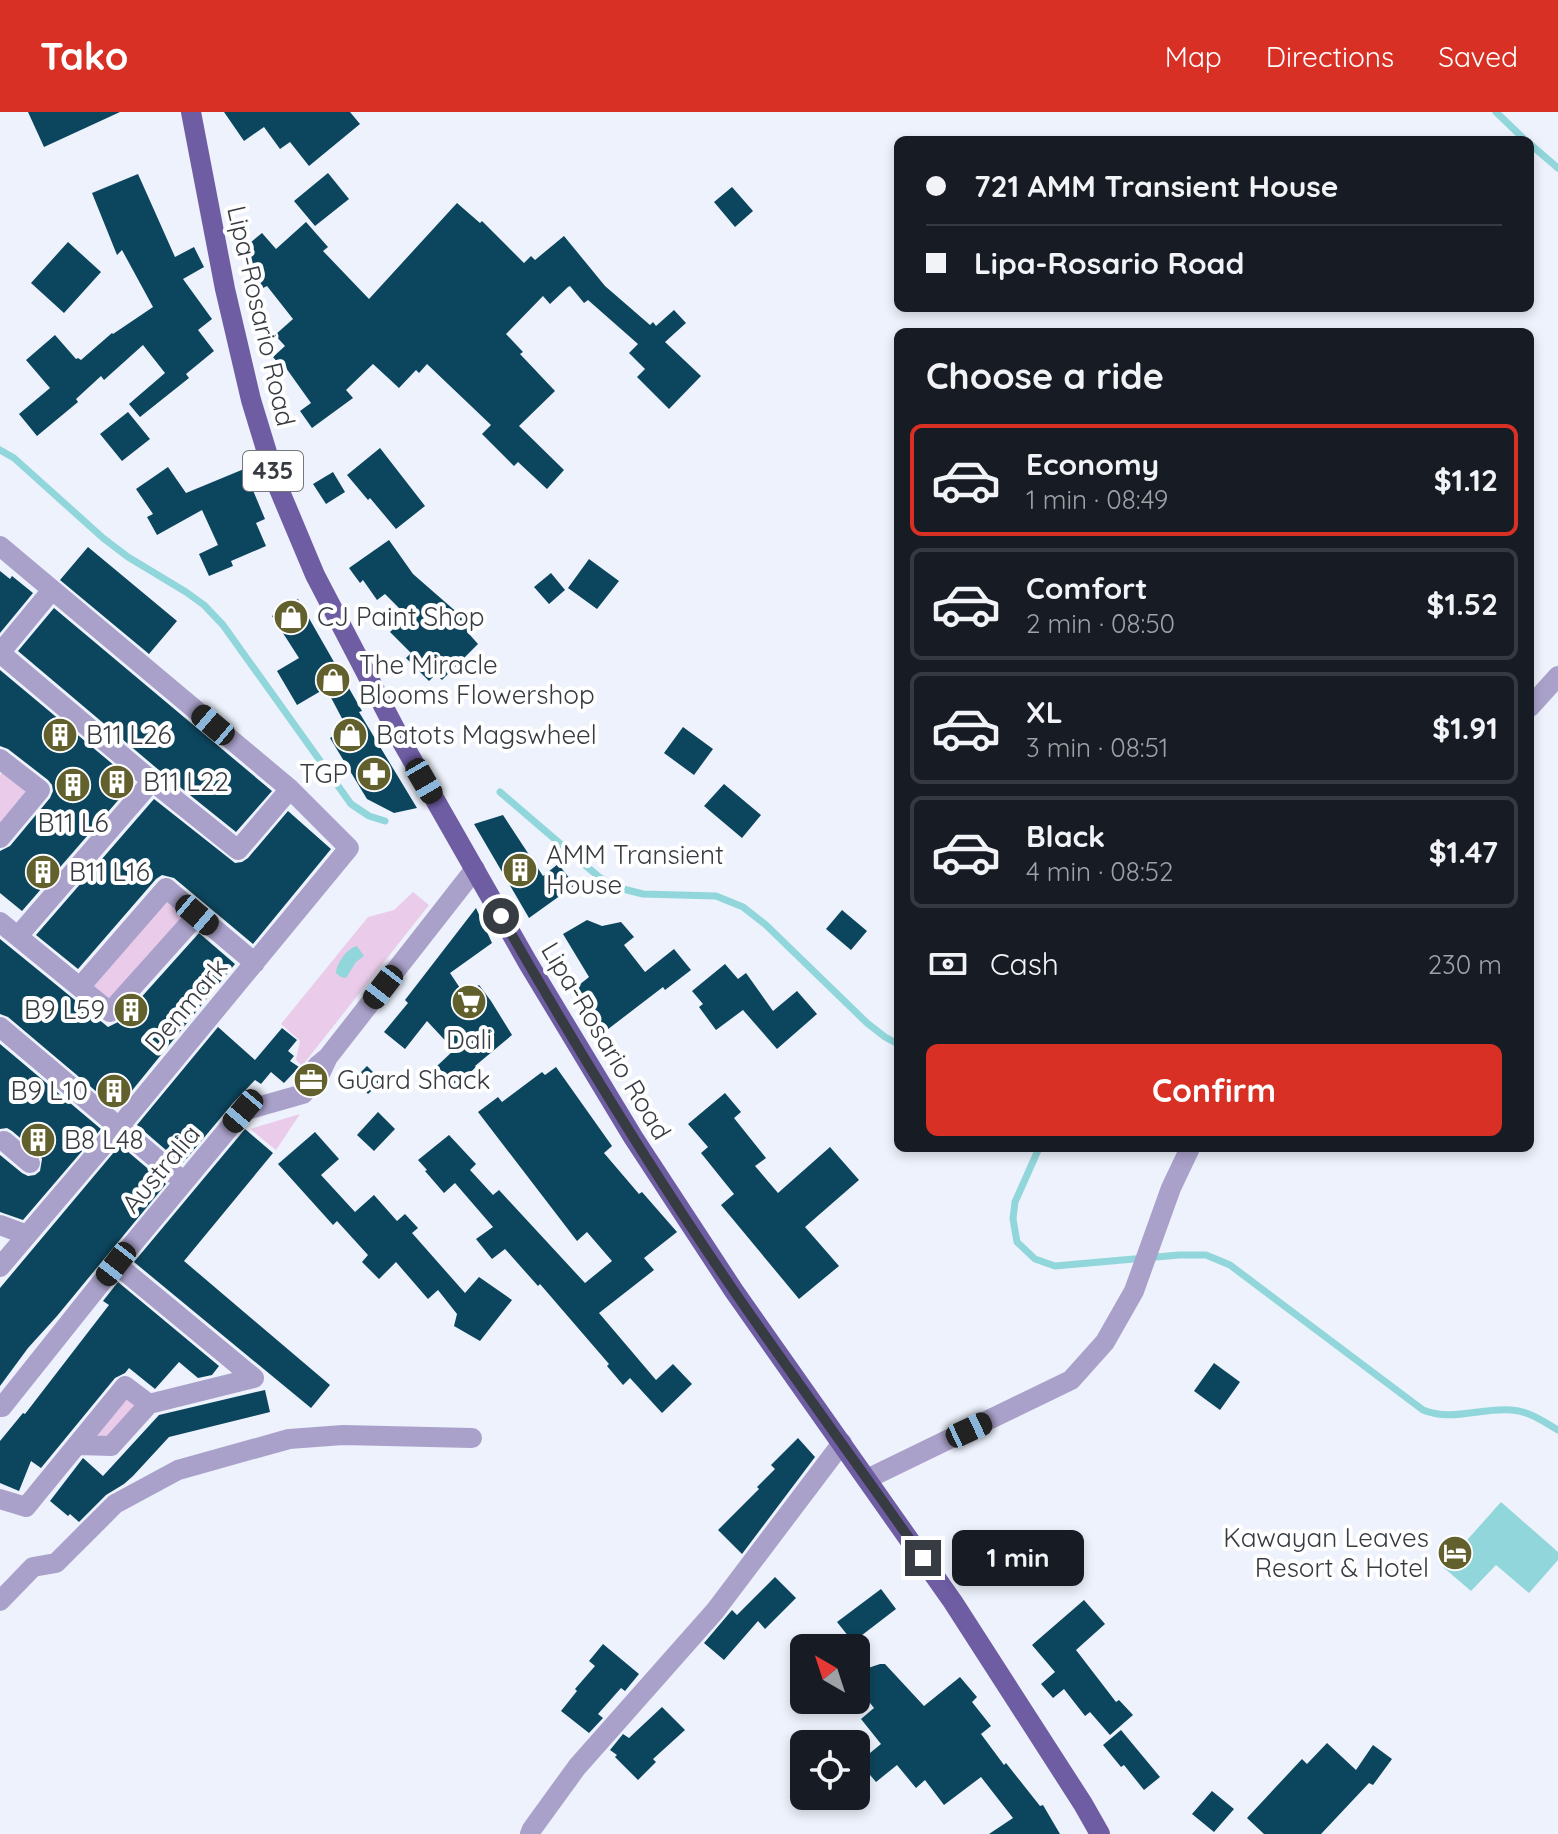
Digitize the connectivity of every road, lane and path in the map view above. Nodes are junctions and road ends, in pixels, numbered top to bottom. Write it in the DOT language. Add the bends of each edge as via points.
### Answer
graph roads {
  1 [pos="191,112"];
  2 [pos="0,546"];
  3 [pos="52,590"];
  4 [pos="0,653"];
  5 [pos="1558,676"];
  6 [pos="1534,703"];
  7 [pos="3,766"];
  8 [pos="152,781"];
  9 [pos="290,789"];
  10 [pos="0,838"];
  11 [pos="475,869"];
  12 [pos="197,915"];
  13 [pos="0,922"];
  14 [pos="18,936"];
  15 [pos="255,963"];
  16 [pos="80,987"];
  17 [pos="0,1027"];
  18 [pos="119,1127"];
  19 [pos="1,1142"];
  20 [pos="1188,1152"];
  21 [pos="30,1163"];
  22 [pos="184,1182"];
  23 [pos="0,1225"];
  24 [pos="27,1235"];
  25 [pos="116,1264"];
  26 [pos="0,1267"];
  27 [pos="149,1404"];
  28 [pos="0,1407"];
  29 [pos="472,1438"];
  30 [pos="842,1443"];
  31 [pos="79,1445"];
  32 [pos="867,1479"];
  33 [pos="0,1499"];
  34 [pos="0,1601"];
  35 [pos="530,1834"];
  36 [pos="1100,1834"];
  1 -- 11 [label="main road, Lipa-Rosario Road / 435" via="225,289 276,482 315,575"];
  2 -- 3 [label="street"];
  3 -- 4 [label="street"];
  3 -- 9 [label="street"];
  4 -- 8 [label="street"];
  5 -- 6 [label="street"];
  7 -- 10 [label="street" via="40,790"];
  8 -- 9 [label="street" via="238,850"];
  8 -- 14 [label="street"];
  9 -- 15 [label="street, Denmark" via="349,848"];
  11 -- 22 [label="street, Australia" via="311,1086 288,1100 243,1111"];
  11 -- 30 [label="main road, Lipa-Rosario Road / 435" via="633,1137"];
  12 -- 15 [label="street"];
  12 -- 16 [label="street" via="110,1012"];
  12 -- 16 [label="street" via="166,888"];
  13 -- 14 [label="street"];
  14 -- 16 [label="street"];
  15 -- 18 [label="street, Denmark"];
  17 -- 18 [label="street"];
  18 -- 22 [label="street"];
  18 -- 24 [label="street, Denmark"];
  19 -- 21 [label="street"];
  20 -- 32 [label="street" via="1134,1291 1105,1342 1071,1380"];
  22 -- 25 [label="street, Australia"];
  23 -- 24 [label="street"];
  24 -- 26 [label="street, Denmark"];
  25 -- 27 [label="street" via="254,1378"];
  25 -- 28 [label="street, Australia"];
  27 -- 31 [label="street" via="111,1446"];
  27 -- 31 [label="street" via="125,1386"];
  29 -- 34 [label="street" via="289,1439 178,1470 115,1504 56,1563 33,1567"];
  30 -- 32 [label="main road, Lipa-Rosario Road / 435"];
  30 -- 35 [label="street" via="715,1611 577,1767"];
  31 -- 33 [label="street" via="26,1507"];
  32 -- 36 [label="main road, Lipa-Rosario Road / 435" via="953,1602"];
}
